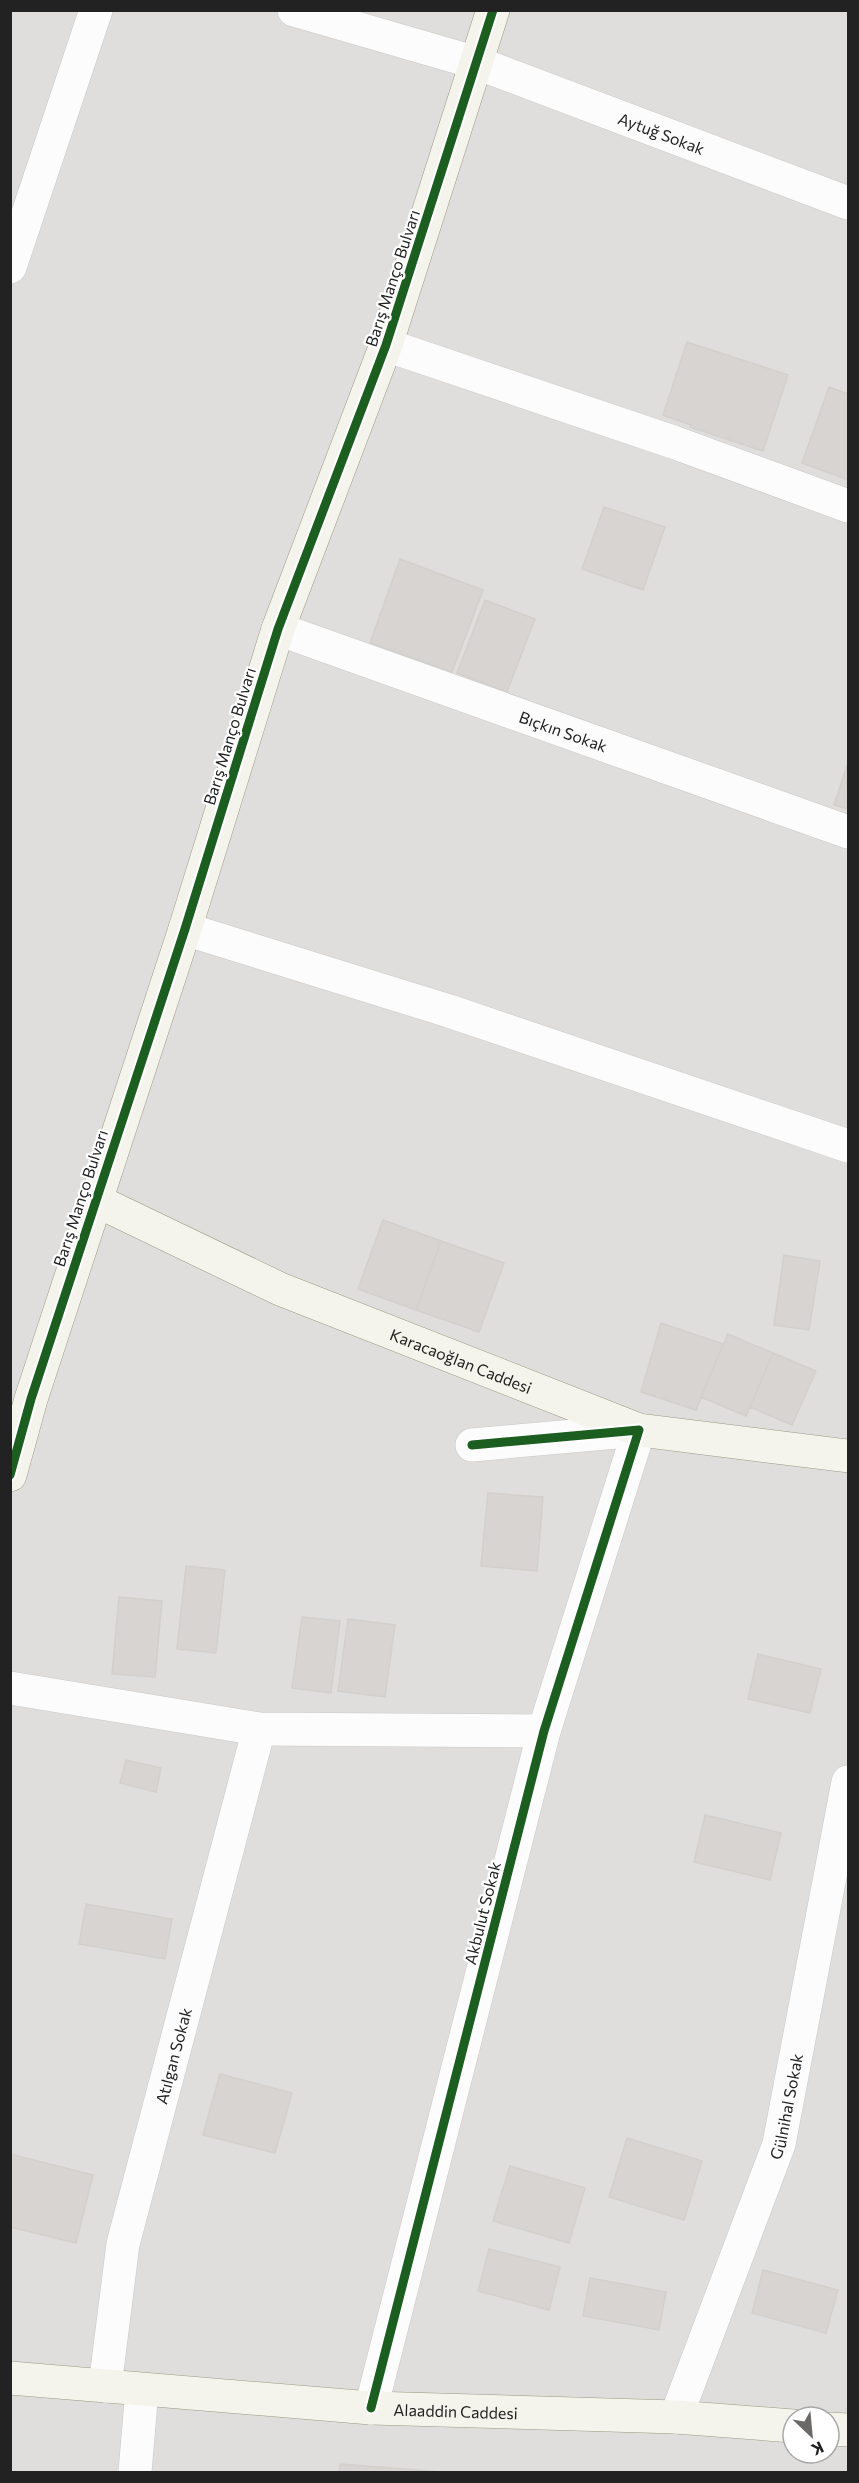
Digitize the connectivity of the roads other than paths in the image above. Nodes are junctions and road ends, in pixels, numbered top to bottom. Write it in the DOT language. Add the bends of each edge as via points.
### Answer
graph roads {
  1 [pos="96,10"];
  2 [pos="294,10"];
  3 [pos="493,10"];
  4 [pos="477,63"];
  5 [pos="849,203"];
  6 [pos="10,267"];
  7 [pos="386,345"];
  8 [pos="849,506"];
  9 [pos="278,629"];
  10 [pos="849,832"];
  11 [pos="185,929"];
  12 [pos="849,1146"];
  13 [pos="95,1200"];
  14 [pos="639,1430"];
  15 [pos="472,1445"];
  16 [pos="849,1456"];
  17 [pos="10,1475"];
  18 [pos="10,1688"];
  19 [pos="259,1729"];
  20 [pos="544,1731"];
  21 [pos="849,1782"];
  22 [pos="10,2378"];
  23 [pos="105,2386"];
  24 [pos="142,2390"];
  25 [pos="371,2408"];
  26 [pos="676,2417"];
  27 [pos="781,2425"];
  28 [pos="135,2472"];
  1 -- 6 [label="street"];
  2 -- 4 [label="street, Aytuğ Sokak"];
  3 -- 4 [label="street, Barış Manço Bulvarı"];
  4 -- 5 [label="street, Aytuğ Sokak"];
  4 -- 7 [label="street, Barış Manço Bulvarı"];
  7 -- 8 [label="street"];
  7 -- 9 [label="street, Barış Manço Bulvarı"];
  9 -- 10 [label="street, Bıçkın Sokak"];
  9 -- 11 [label="street, Barış Manço Bulvarı"];
  11 -- 12 [label="street" via="449,1011"];
  11 -- 13 [label="street, Barış Manço Bulvarı"];
  13 -- 14 [label="street, Karacaoğlan Caddesi" via="280,1289"];
  13 -- 17 [label="street, Barış Manço Bulvarı"];
  14 -- 15 [label="street"];
  14 -- 16 [label="street, Karacaoğlan Caddesi"];
  14 -- 20 [label="street, Akbulut Sokak"];
  18 -- 19 [label="street"];
  19 -- 20 [label="street"];
  19 -- 23 [label="street, Atılgan Sokak" via="123,2244"];
  20 -- 25 [label="street, Akbulut Sokak"];
  21 -- 26 [label="street, Gülnihal Sokak" via="779,2144"];
  22 -- 23 [label="street, Alaaddin Caddesi"];
  23 -- 24 [label="street, Alaaddin Caddesi"];
  24 -- 25 [label="street, Alaaddin Caddesi"];
  24 -- 28 [label="street"];
  25 -- 26 [label="street, Alaaddin Caddesi"];
  26 -- 27 [label="street, Alaaddin Caddesi"];
}
